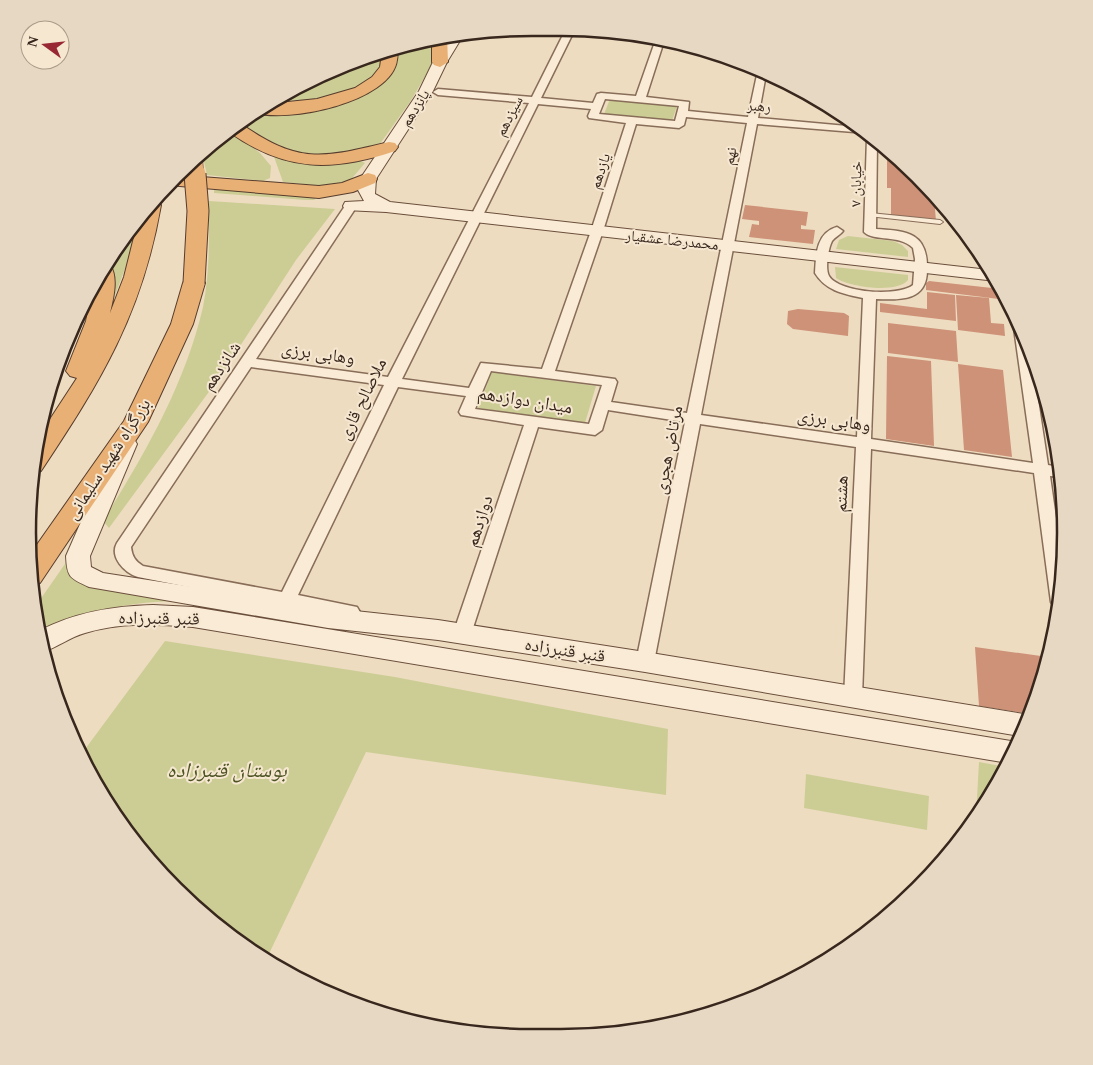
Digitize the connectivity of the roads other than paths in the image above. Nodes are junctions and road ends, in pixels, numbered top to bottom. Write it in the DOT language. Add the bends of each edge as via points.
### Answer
graph roads {
  1 [pos="567,36"];
  2 [pos="453,43"];
  3 [pos="440,45"];
  4 [pos="658,46"];
  5 [pos="390,58"];
  6 [pos="440,62"];
  7 [pos="761,79"];
  8 [pos="438,92"];
  9 [pos="534,100"];
  10 [pos="640,100"];
  11 [pos="597,106"];
  12 [pos="273,110"];
  13 [pos="682,114"];
  14 [pos="632,120"];
  15 [pos="752,121"];
  16 [pos="850,130"];
  17 [pos="240,132"];
  18 [pos="872,146"];
  19 [pos="390,147"];
  20 [pos="266,149"];
  21 [pos="195,169"];
  22 [pos="368,179"];
  23 [pos="183,181"];
  24 [pos="292,189"];
  25 [pos="320,192"];
  26 [pos="168,196"];
  27 [pos="346,204"];
  28 [pos="386,207"];
  29 [pos="870,215"];
  30 [pos="475,217"];
  31 [pos="148,218"];
  32 [pos="940,222"];
  33 [pos="597,231"];
  34 [pos="837,231"];
  35 [pos="870,232"];
  36 [pos="727,246"];
  37 [pos="823,257"];
  38 [pos="921,268"];
  39 [pos="984,275"];
  40 [pos="104,283"];
  41 [pos="870,294"];
  42 [pos="1024,358"];
  43 [pos="246,362"];
  44 [pos="547,374"];
  45 [pos="393,382"];
  46 [pos="474,393"];
  47 [pos="603,405"];
  48 [pos="693,418"];
  49 [pos="136,422"];
  50 [pos="533,422"];
  51 [pos="55,430"];
  52 [pos="863,443"];
  53 [pos="44,447"];
  54 [pos="1041,469"];
  55 [pos="1053,471"];
  56 [pos="123,546"];
  57 [pos="37,566"];
  58 [pos="1055,570"];
  59 [pos="287,600"];
  60 [pos="450,632"];
  61 [pos="48,638"];
  62 [pos="645,662"];
  63 [pos="853,697"];
  64 [pos="1018,724"];
  65 [pos="1006,751"];
  1 -- 9 [label="street, سیزدهم"];
  2 -- 6 [label="main road, پانزدهم"];
  3 -- 6 [label="highway"];
  4 -- 10 [label="street"];
  5 -- 12 [label="highway" via="386,71 364,89 313,106"];
  6 -- 19 [label="main road, پانزدهم" via="426,91"];
  7 -- 15 [label="street, نهم"];
  8 -- 9 [label="street"];
  9 -- 11 [label="street"];
  9 -- 30 [label="street, سیزدهم"];
  10 -- 11 [label="street" via="601,96"];
  10 -- 13 [label="street" via="685,104"];
  11 -- 14 [label="street" via="593,116"];
  13 -- 14 [label="street" via="679,125"];
  13 -- 15 [label="street, رهبر"];
  14 -- 33 [label="street, یازدهم"];
  15 -- 16 [label="street, رهبر"];
  15 -- 36 [label="street, نهم"];
  17 -- 20 [label="highway"];
  18 -- 29 [label="street, خیابان ۷"];
  19 -- 20 [label="highway" via="364,156 314,162"];
  19 -- 22 [label="main road, پانزدهم"];
  20 -- 24 [label="highway" via="278,180"];
  21 -- 49 [label="highway, بزرگراه شهید سلیمانی, bridge" via="198,211 194,283 182,324"];
  22 -- 25 [label="highway" via="346,188"];
  22 -- 28 [label="main road" via="364,190 367,197"];
  23 -- 24 [label="highway"];
  24 -- 25 [label="highway"];
  25 -- 27 [label="highway"];
  26 -- 27 [label="highway"];
  27 -- 28 [label="main road, محمدرضا عشقیار"];
  27 -- 43 [label="street, شانزدهم"];
  28 -- 30 [label="main road, محمدرضا عشقیار"];
  29 -- 32 [label="lane"];
  29 -- 35 [label="street, خیابان ۷"];
  30 -- 33 [label="main road, محمدرضا عشقیار"];
  30 -- 45 [label="street, ملاصالح قاری"];
  31 -- 51 [label="highway" via="140,262 120,321 102,358"];
  33 -- 36 [label="main road, محمدرضا عشقیار"];
  33 -- 44 [label="street"];
  34 -- 37 [label="street" via="825,239"];
  35 -- 38 [label="street" via="897,235 911,241 921,251"];
  36 -- 37 [label="main road, محمدرضا عشقیار"];
  36 -- 48 [label="street, مرتاض هجری"];
  37 -- 38 [label="main road, محمدرضا عشقیار"];
  37 -- 41 [label="street" via="822,276 829,284"];
  38 -- 39 [label="main road, محمدرضا عشقیار"];
  38 -- 41 [label="street" via="920,283 914,291 898,296"];
  40 -- 51 [label="highway" via="98,316"];
  41 -- 52 [label="street, هشتم"];
  42 -- 54 [label="street"];
  43 -- 45 [label="street, وهابی برزی"];
  43 -- 56 [label="street, شانزدهم"];
  44 -- 46 [label="street, میدان دوازدهم" via="486,366"];
  44 -- 47 [label="street, میدان دوازدهم" via="610,382"];
  45 -- 46 [label="street, وهابی برزی"];
  45 -- 59 [label="street, ملاصالح قاری"];
  46 -- 50 [label="street, میدان دوازدهم" via="466,412"];
  47 -- 48 [label="street, وهابی برزی"];
  47 -- 50 [label="street, میدان دوازدهم" via="595,430"];
  48 -- 52 [label="street, وهابی برزی"];
  48 -- 62 [label="street, مرتاض هجری"];
  49 -- 57 [label="highway, بزرگراه شهید سلیمانی"];
  49 -- 60 [label="main road" via="78,556 80,572 86,577 328,618"];
  50 -- 60 [label="street, دوازدهم"];
  51 -- 53 [label="highway"];
  52 -- 54 [label="street, وهابی برزی"];
  52 -- 63 [label="street, هشتم"];
  54 -- 55 [label="street, وهابی برزی"];
  54 -- 58 [label="street"];
  56 -- 59 [label="street, قنبر قنبرزاده" via="128,565 138,571"];
  59 -- 60 [label="street, قنبر قنبرزاده"];
  60 -- 62 [label="main road, قنبر قنبرزاده"];
  61 -- 65 [label="main road, قنبر قنبرزاده" via="59,631 104,617 148,614 193,617"];
  62 -- 63 [label="main road, قنبر قنبرزاده"];
  63 -- 64 [label="main road, قنبر قنبرزاده"];
}
